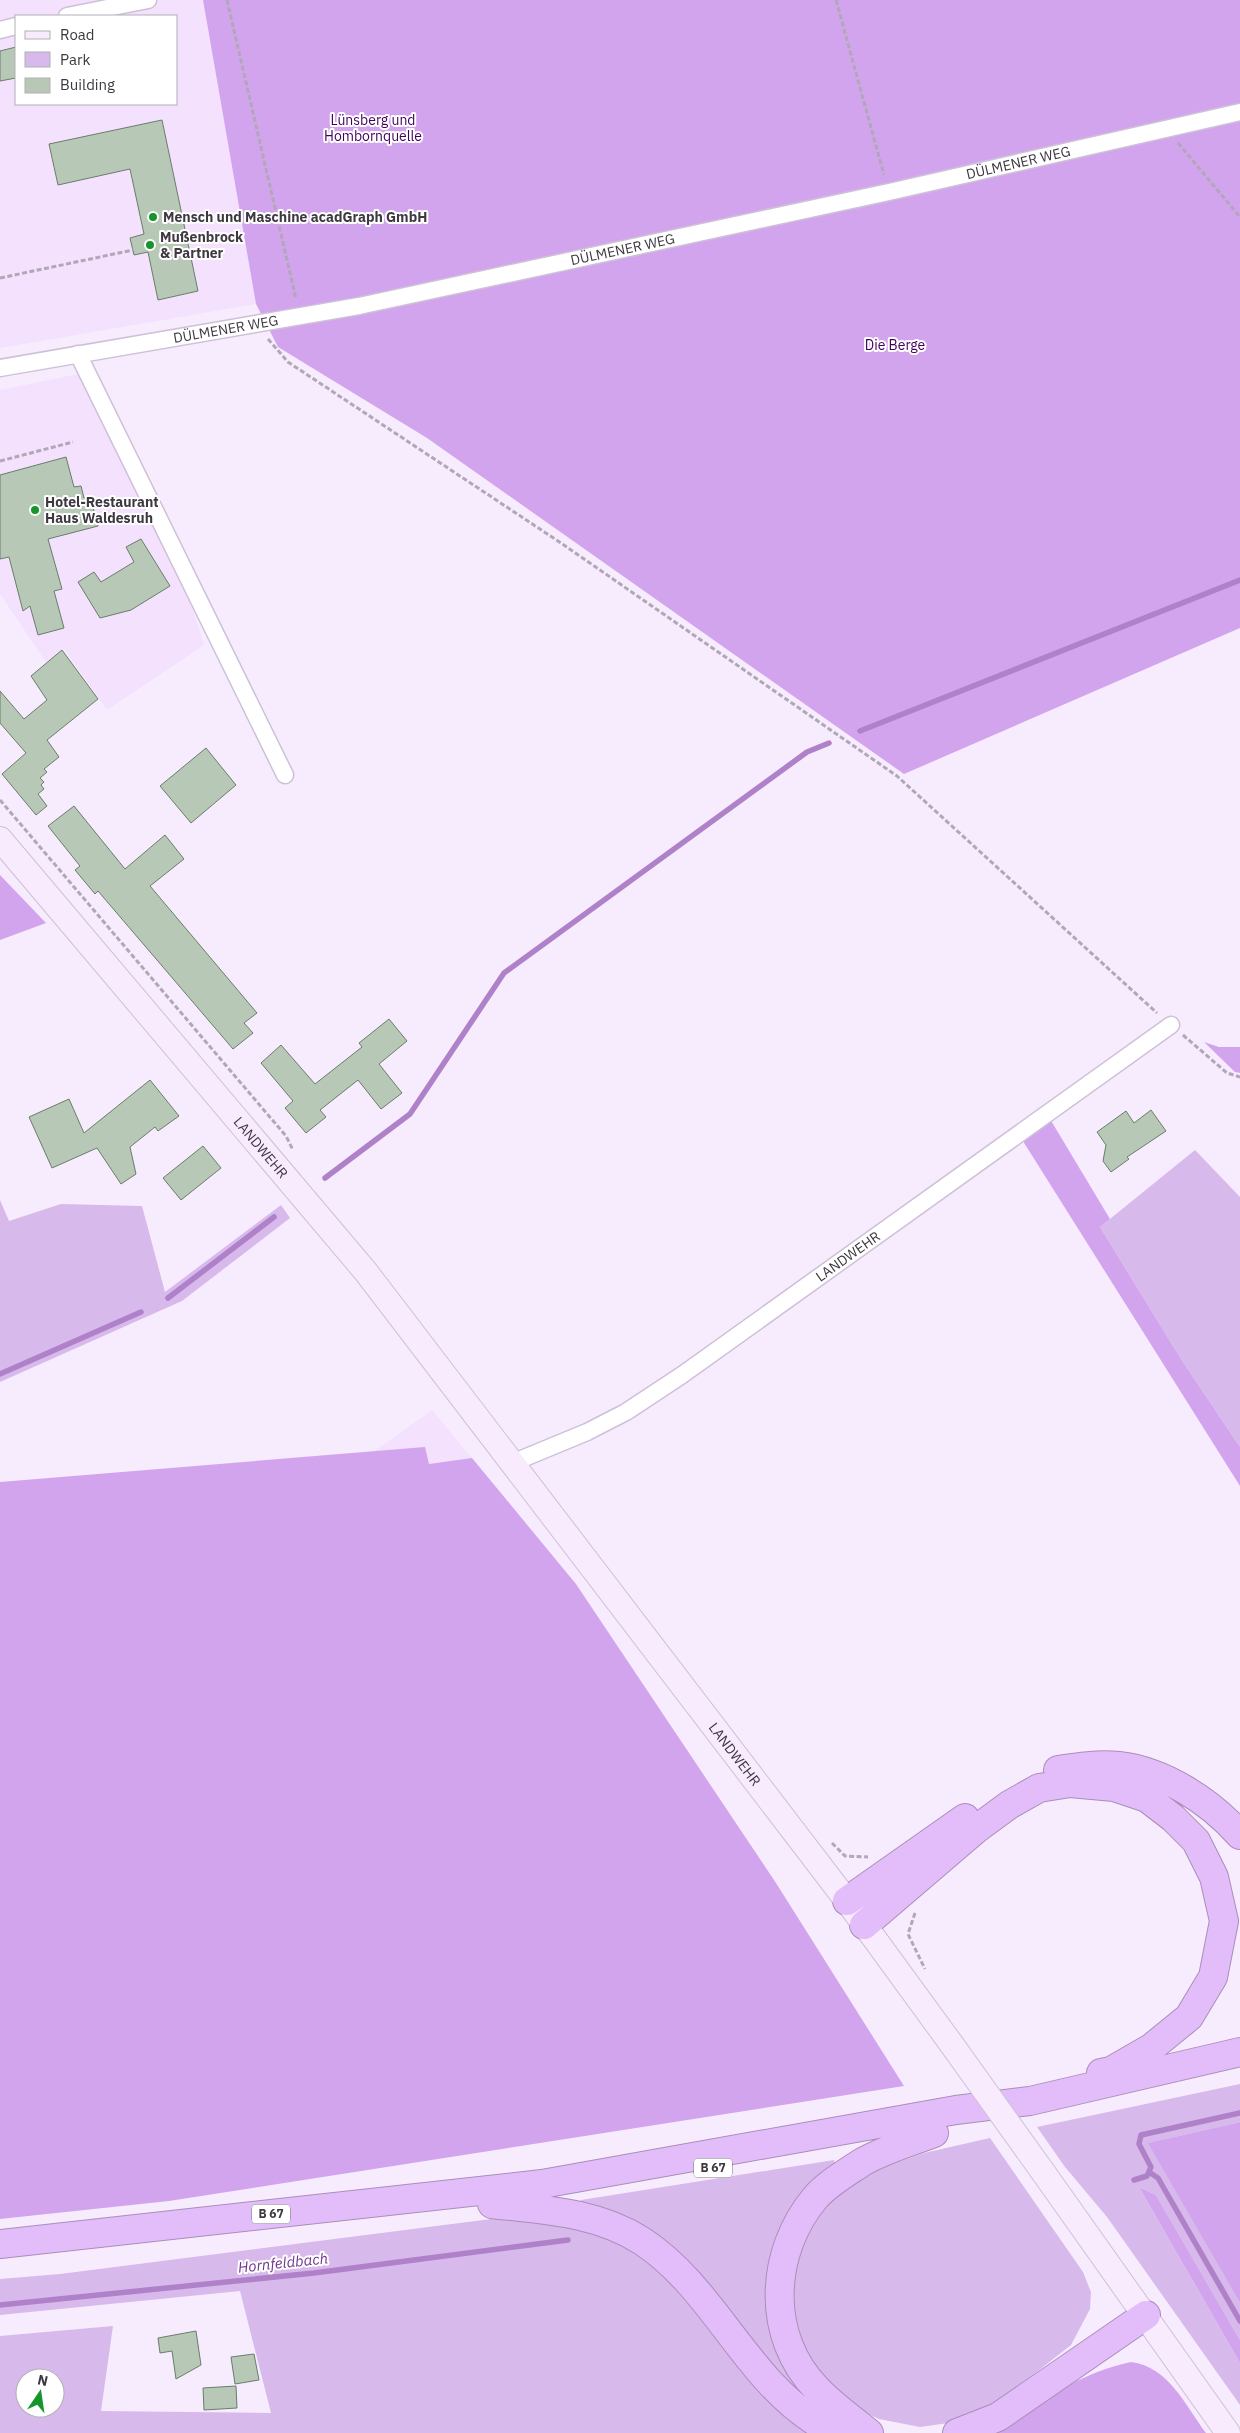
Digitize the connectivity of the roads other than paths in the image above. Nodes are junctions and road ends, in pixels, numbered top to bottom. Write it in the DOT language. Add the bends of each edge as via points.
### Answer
graph roads {
  1 [pos="148,0"];
  2 [pos="72,15"];
  3 [pos="15,26"];
  4 [pos="0,30"];
  5 [pos="1240,112"];
  6 [pos="78,354"];
  7 [pos="0,368"];
  8 [pos="285,775"];
  9 [pos="0,839"];
  10 [pos="1171,1026"];
  11 [pos="512,1463"];
  12 [pos="1240,1835"];
  13 [pos="846,1901"];
  14 [pos="864,1925"];
  15 [pos="1240,2052"];
  16 [pos="1240,2068"];
  17 [pos="956,2110"];
  18 [pos="934,2133"];
  19 [pos="492,2204"];
  20 [pos="0,2244"];
  21 [pos="0,2260"];
  22 [pos="1146,2315"];
  23 [pos="868,2433"];
  24 [pos="957,2433"];
  25 [pos="1228,2433"];
  1 -- 2 [label="street"];
  3 -- 4 [label="street"];
  5 -- 6 [label="street, DÜLMENER WEG" via="889,192 359,306"];
  6 -- 7 [label="street, DÜLMENER WEG"];
  6 -- 8 [label="street"];
  9 -- 11 [label="main road, LANDWEHR" via="366,1272"];
  10 -- 11 [label="street, LANDWEHR" via="626,1412"];
  11 -- 13 [label="main road, LANDWEHR"];
  12 -- 13 [label="highway" via="1194,1795 1155,1775 1120,1766 1087,1765 1057,1770 1028,1778"];
  13 -- 14 [label="main road, LANDWEHR"];
  14 -- 17 [label="highway" via="975,1830 1038,1788 1070,1783 1114,1786 1147,1798 1196,1841 1207,1862 1224,1920 1213,1977 1189,2017 1151,2048 1111,2071 1030,2088"];
  14 -- 22 [label="main road, LANDWEHR, bridge"];
  15 -- 17 [label="highway, B 67" via="1030,2101"];
  16 -- 18 [label="highway, B 67"];
  17 -- 20 [label="highway, B 67" via="542,2184"];
  18 -- 19 [label="highway, B 67"];
  18 -- 23 [label="highway" via="863,2162 839,2178 817,2196 804,2213 784,2253 780,2307 786,2337 798,2363 816,2388"];
  19 -- 21 [label="highway, B 67"];
  19 -- 23 [label="highway" via="587,2217 641,2240 668,2260 698,2292 780,2394 823,2426"];
  22 -- 24 [label="highway" via="998,2417"];
  22 -- 25 [label="main road, LANDWEHR"];
}
